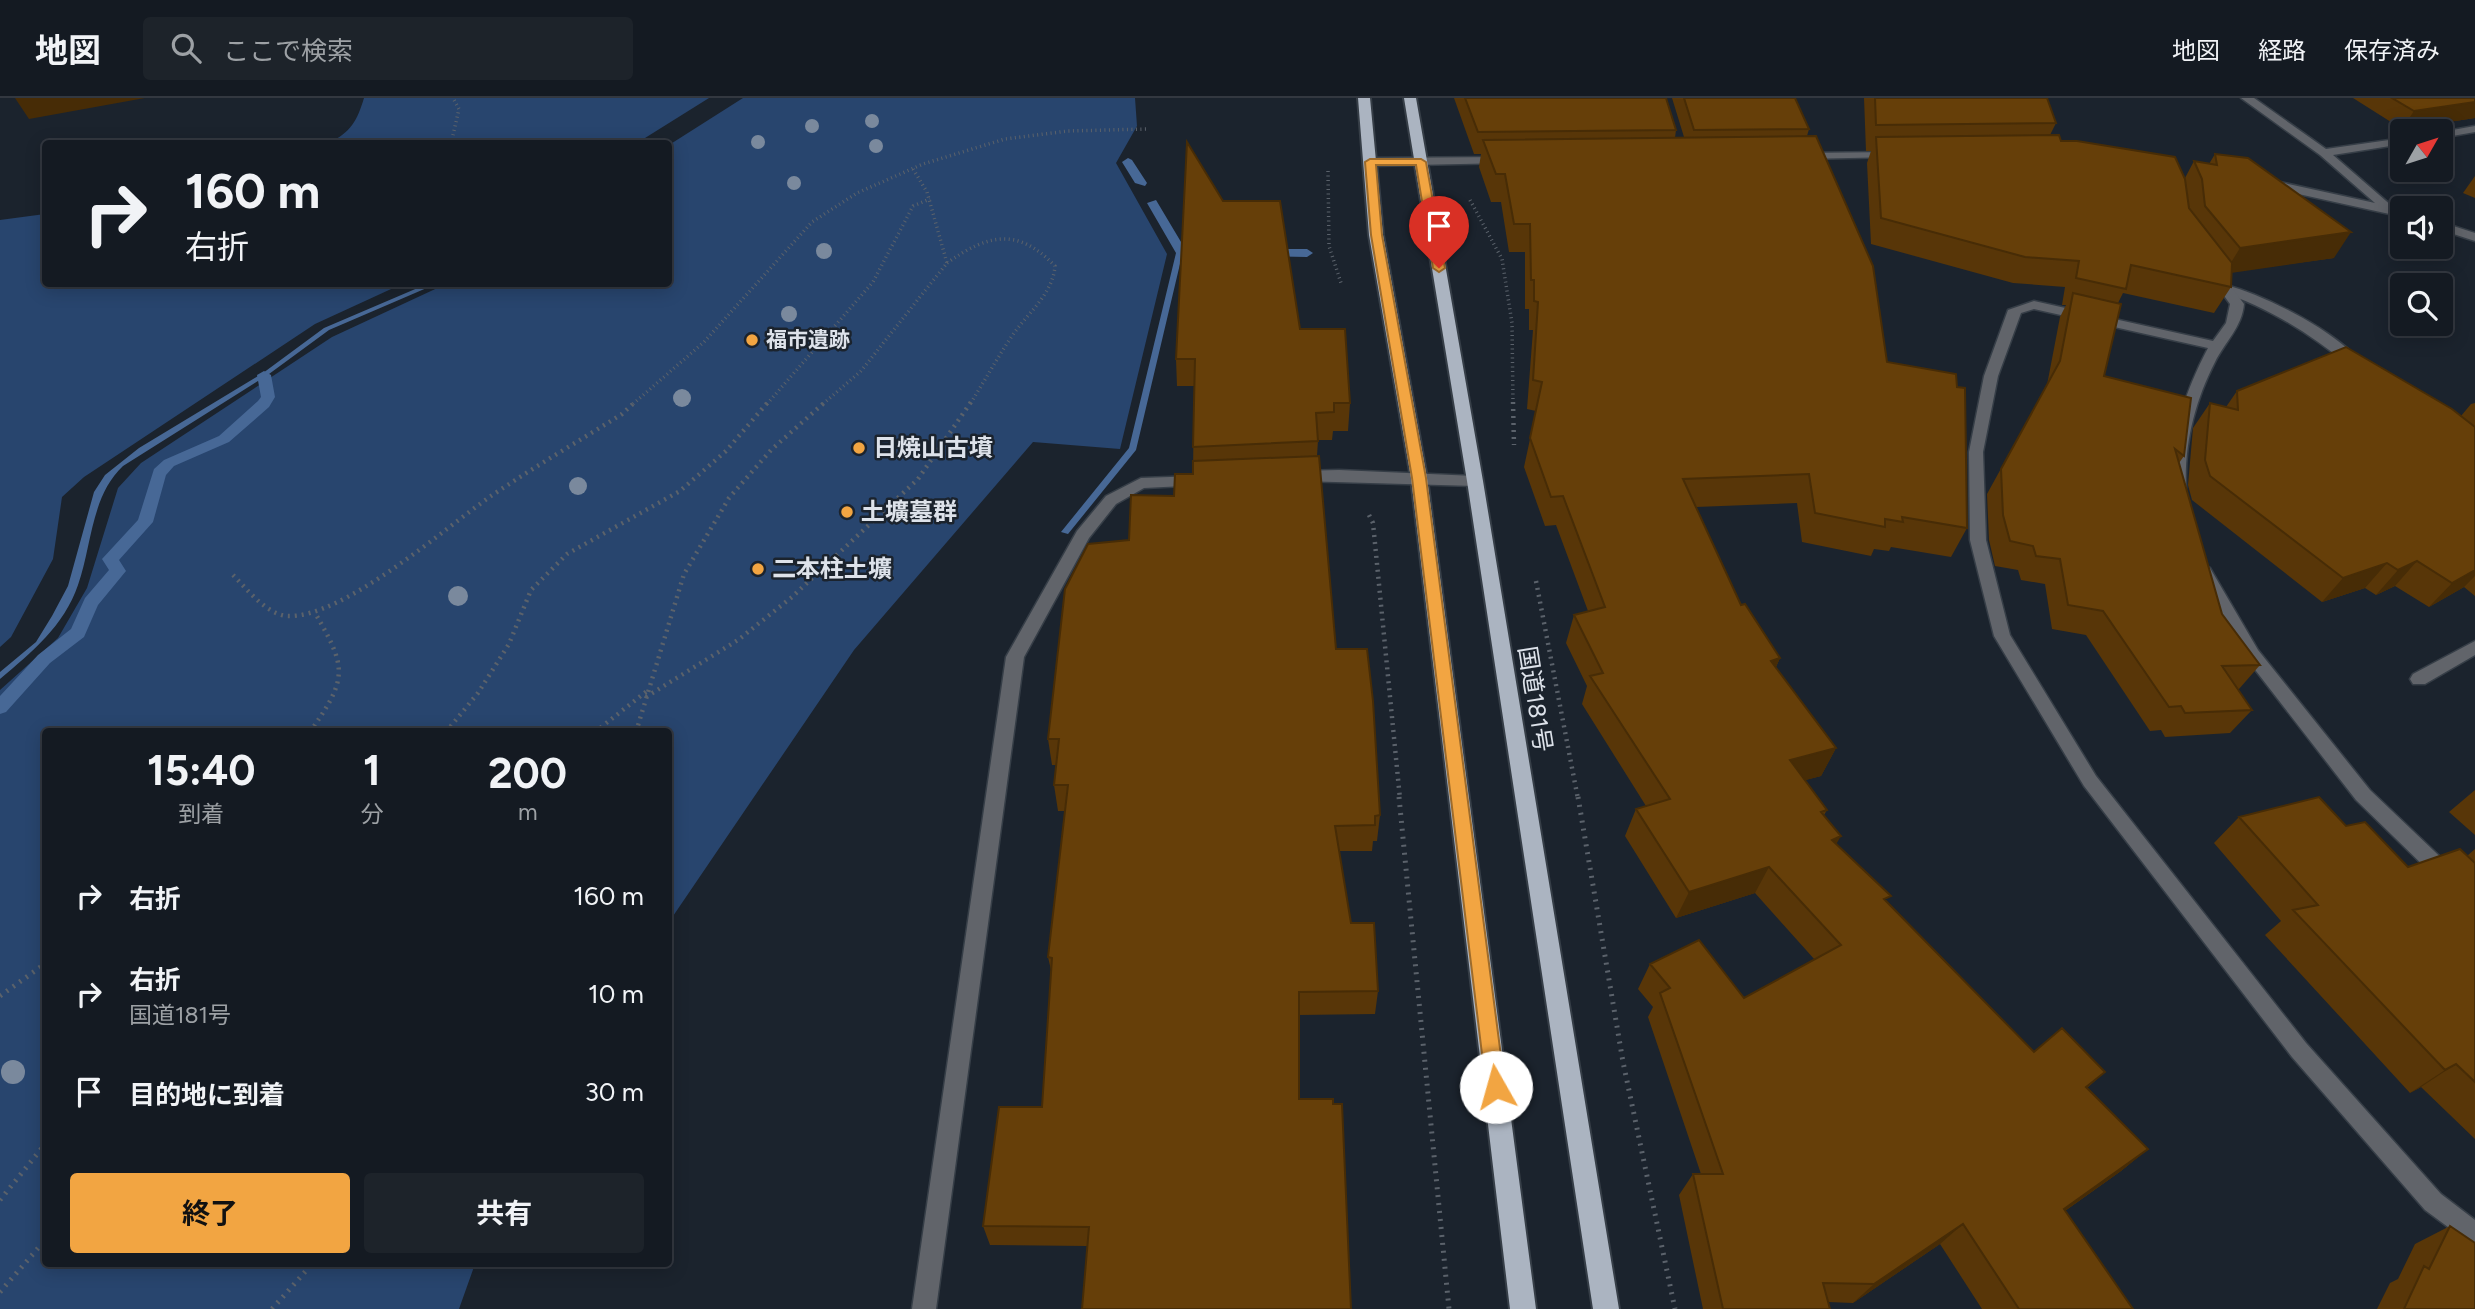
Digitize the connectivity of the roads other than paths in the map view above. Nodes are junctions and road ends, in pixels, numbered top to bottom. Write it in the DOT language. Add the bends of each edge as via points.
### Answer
graph roads {
  1 [pos="1364,98"];
  2 [pos="1410,98"];
  3 [pos="2248,98"];
  4 [pos="2475,130"];
  5 [pos="2454,133"];
  6 [pos="2390,143"];
  7 [pos="2324,153"];
  8 [pos="1899,155"];
  9 [pos="1790,157"];
  10 [pos="1517,161"];
  11 [pos="1370,162"];
  12 [pos="1421,162"];
  13 [pos="2252,179"];
  14 [pos="2390,206"];
  15 [pos="2390,210"];
  16 [pos="2453,230"];
  17 [pos="2475,237"];
  18 [pos="2204,260"];
  19 [pos="2226,289"];
  20 [pos="2217,346"];
  21 [pos="2363,370"];
  22 [pos="1286,477"];
  23 [pos="1419,478"];
  24 [pos="1220,480"];
  25 [pos="1475,481"];
  26 [pos="2185,509"];
  27 [pos="2199,556"];
  28 [pos="2475,647"];
  29 [pos="2419,679"];
  30 [pos="2475,903"];
  31 [pos="2475,1235"];
  32 [pos="923,1309"];
  33 [pos="1523,1309"];
  34 [pos="1606,1309"];
  1 -- 11 [label="highway"];
  2 -- 12 [label="highway, 国道181号"];
  3 -- 7 [label="street"];
  4 -- 5 [label="street"];
  6 -- 7 [label="street"];
  7 -- 14 [label="street"];
  8 -- 9 [label="street"];
  10 -- 12 [label="street"];
  11 -- 12 [label="street"];
  11 -- 23 [label="highway" via="1376,235"];
  12 -- 25 [label="highway, 国道181号"];
  13 -- 15 [label="street"];
  16 -- 17 [label="street"];
  18 -- 19 [label="street"];
  19 -- 20 [label="street" via="2237,304 2236,321"];
  19 -- 21 [label="street" via="2265,301 2312,329"];
  20 -- 26 [label="street" via="2185,416 2178,485"];
  20 -- 31 [label="street" via="2034,305 2015,310 1991,376 1976,452 1978,540 2002,636 2090,781 2299,1050 2433,1202"];
  22 -- 23 [label="street"];
  23 -- 25 [label="street"];
  23 -- 33 [label="highway"];
  24 -- 32 [label="street" via="1141,484 1111,500 1083,536 1015,657"];
  25 -- 34 [label="highway, 国道181号"];
  27 -- 30 [label="street" via="2252,654 2362,795"];
  28 -- 29 [label="street"];
}
